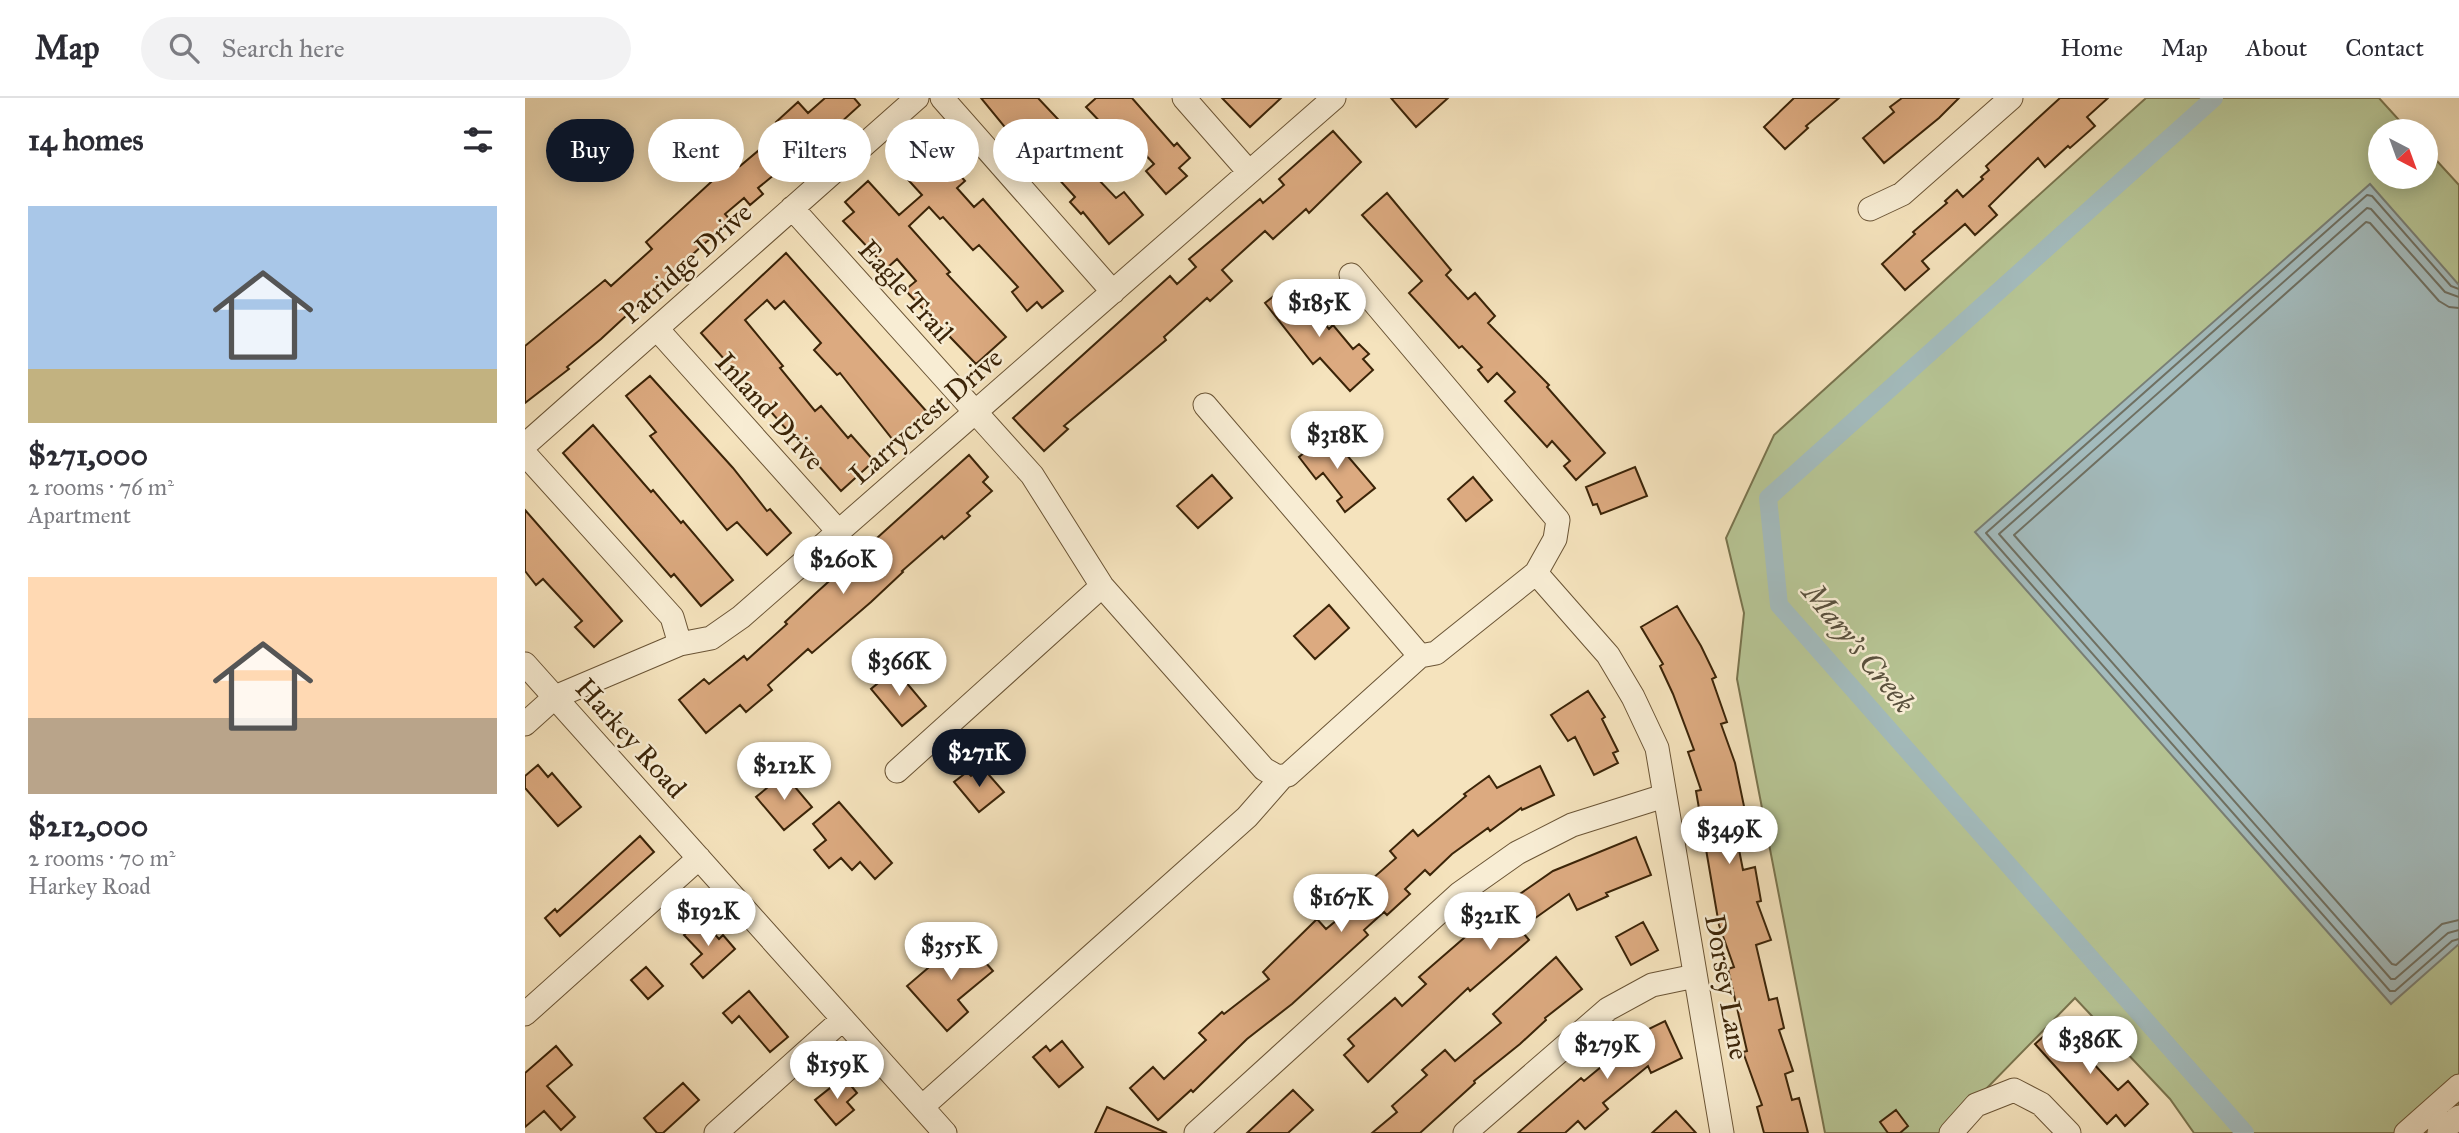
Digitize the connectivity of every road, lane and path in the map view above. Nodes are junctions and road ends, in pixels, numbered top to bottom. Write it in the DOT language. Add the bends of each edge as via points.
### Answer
graph roads {
  1 [pos="917,98"];
  2 [pos="942,98"];
  3 [pos="1184,98"];
  4 [pos="1334,98"];
  5 [pos="2011,98"];
  6 [pos="1249,172"];
  7 [pos="792,208"];
  8 [pos="1870,209"];
  9 [pos="1351,275"];
  10 [pos="1113,292"];
  11 [pos="657,329"];
  12 [pos="1205,405"];
  13 [pos="975,412"];
  14 [pos="525,445"];
  15 [pos="525,454"];
  16 [pos="839,532"];
  17 [pos="1536,573"];
  18 [pos="1102,586"];
  19 [pos="680,644"];
  20 [pos="1420,656"];
  21 [pos="525,664"];
  22 [pos="555,697"];
  23 [pos="525,724"];
  24 [pos="897,771"];
  25 [pos="1283,776"];
  26 [pos="1664,796"];
  27 [pos="699,858"];
  28 [pos="1695,976"];
  29 [pos="525,1014"];
  30 [pos="843,1019"];
  31 [pos="2459,1086"];
  32 [pos="922,1107"];
  33 [pos="2459,1116"];
  34 [pos="716,1133"];
  35 [pos="945,1133"];
  36 [pos="1196,1133"];
  37 [pos="1465,1133"];
  38 [pos="1722,1133"];
  39 [pos="1951,1133"];
  40 [pos="2069,1133"];
  41 [pos="2406,1133"];
  42 [pos="2439,1133"];
  1 -- 7 [label="street, Patridge Drive"];
  2 -- 10 [label="street"];
  3 -- 6 [label="street"];
  4 -- 6 [label="street, Larrycrest Drive"];
  5 -- 8 [label="street" via="1902,194"];
  6 -- 10 [label="street, Larrycrest Drive"];
  7 -- 11 [label="street, Patridge Drive"];
  7 -- 13 [label="street, Eagle Trail"];
  9 -- 17 [label="street" via="1558,520 1555,539"];
  10 -- 13 [label="street, Larrycrest Drive"];
  11 -- 14 [label="street, Patridge Drive"];
  11 -- 16 [label="street, Inland Drive"];
  12 -- 20 [label="street"];
  13 -- 16 [label="street, Larrycrest Drive"];
  13 -- 18 [label="street, Eagle Trail" via="1032,475"];
  15 -- 19 [label="street" via="672,617"];
  16 -- 19 [label="street, Larrycrest Drive" via="741,617 711,638"];
  17 -- 20 [label="street" via="1436,653"];
  17 -- 26 [label="street, Dorsey Lane" via="1608,654 1633,697 1657,748"];
  18 -- 24 [label="street"];
  18 -- 25 [label="street, Eagle Trail" via="1264,769"];
  19 -- 22 [label="street, Larrycrest Drive"];
  20 -- 25 [label="street"];
  21 -- 22 [label="street, Harkey Road"];
  22 -- 23 [label="street, Larrycrest Drive"];
  22 -- 27 [label="street, Harkey Road"];
  25 -- 32 [label="street" via="1247,817"];
  26 -- 28 [label="street, Dorsey Lane"];
  26 -- 36 [label="street" via="1572,825 1517,853 1459,894"];
  27 -- 29 [label="street"];
  27 -- 30 [label="street, Harkey Road"];
  28 -- 37 [label="street" via="1652,985 1608,1010"];
  28 -- 38 [label="street, Dorsey Lane"];
  30 -- 32 [label="street, Harkey Road"];
  30 -- 34 [label="street"];
  31 -- 41 [label="street"];
  32 -- 35 [label="street, Harkey Road"];
  33 -- 42 [label="street"];
  39 -- 40 [label="street" via="1976,1105 2014,1090 2041,1104"];
}
